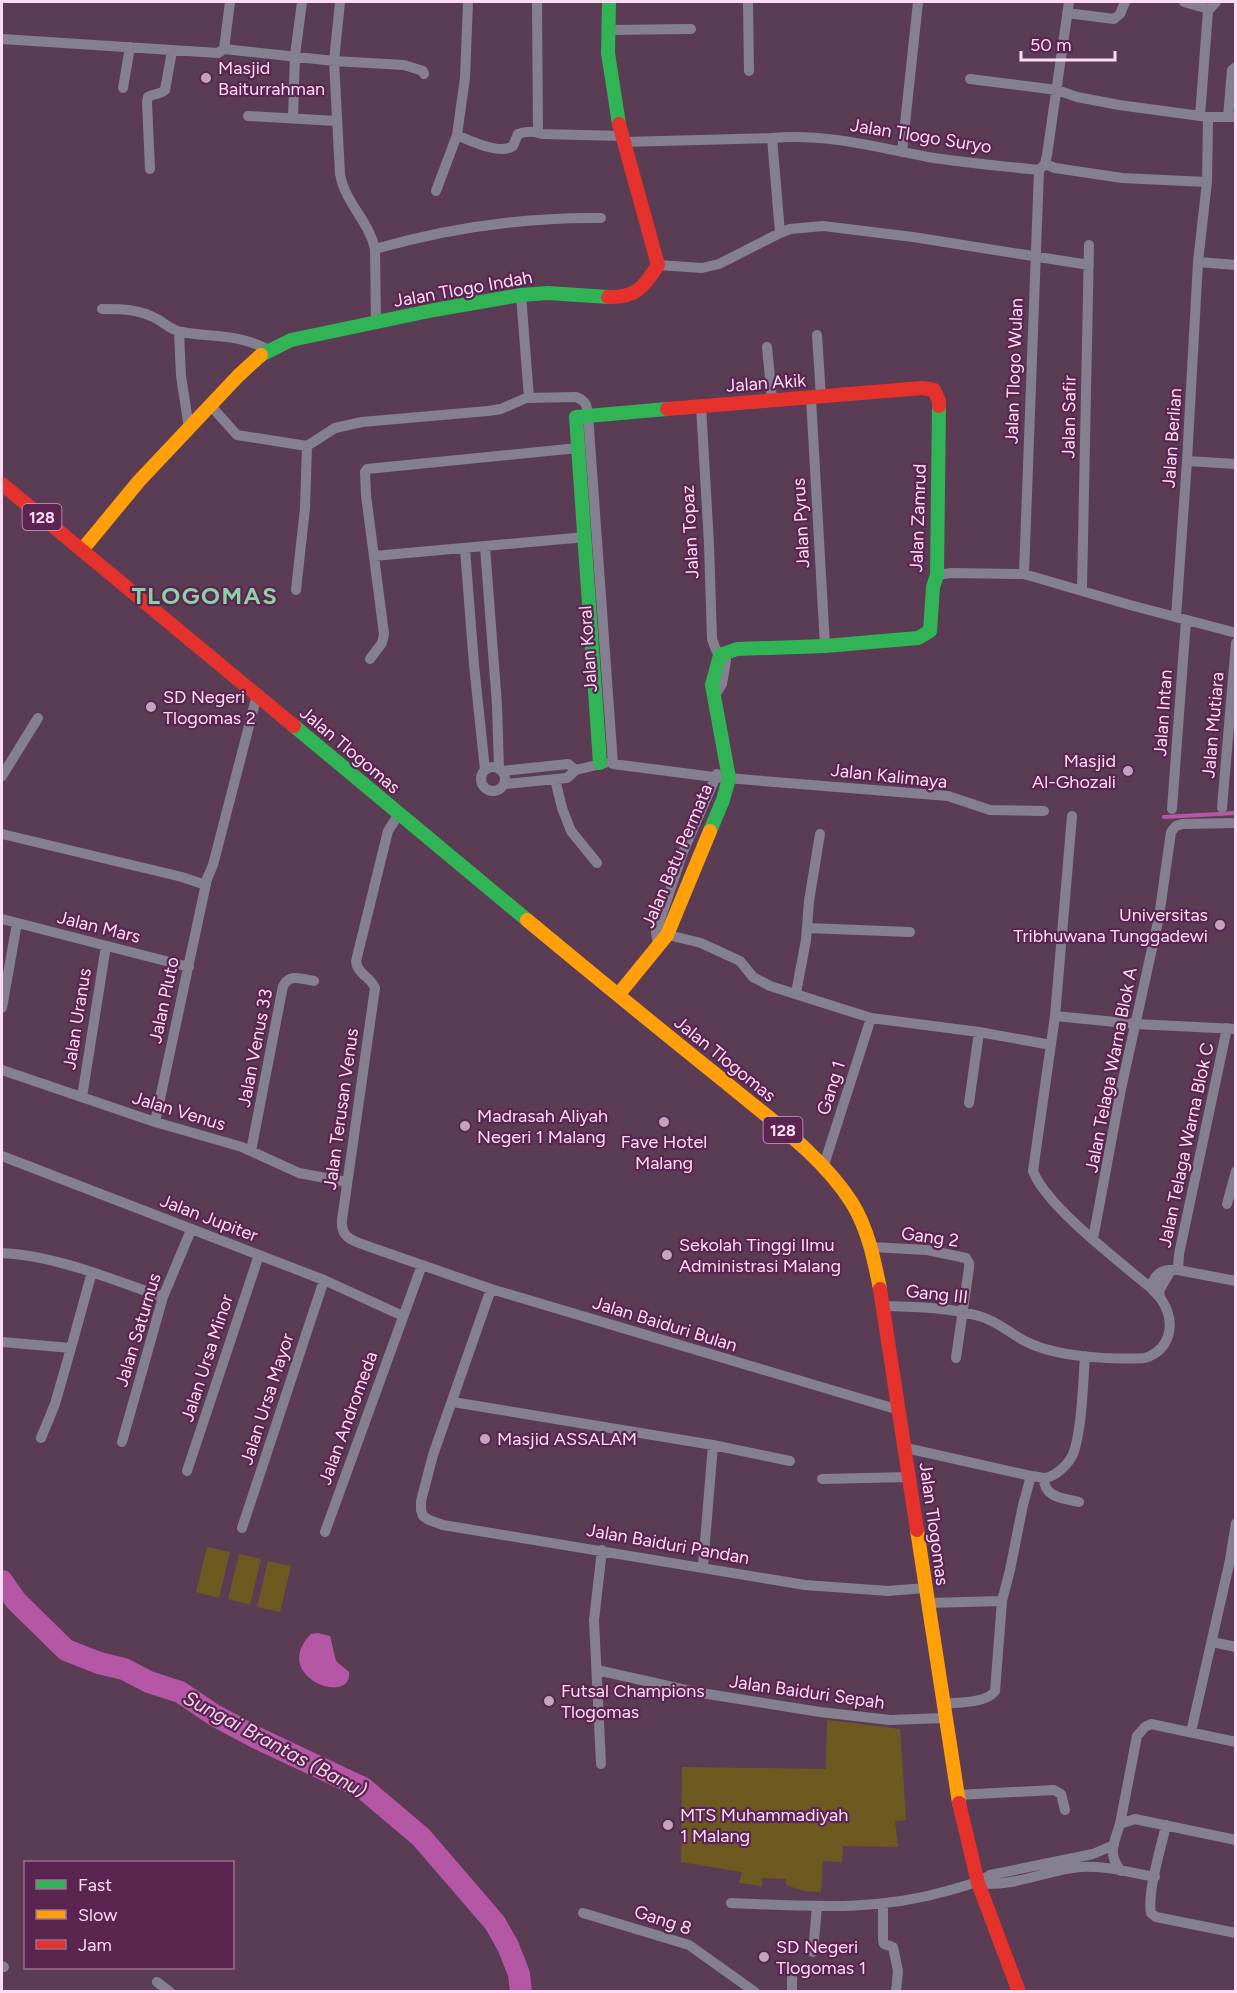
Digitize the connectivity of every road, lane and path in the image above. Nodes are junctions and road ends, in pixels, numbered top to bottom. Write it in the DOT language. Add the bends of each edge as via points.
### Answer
graph roads {
  1 [pos="230,2"];
  2 [pos="302,2"];
  3 [pos="340,2"];
  4 [pos="468,2"];
  5 [pos="537,2"];
  6 [pos="609,2"];
  7 [pos="748,2"];
  8 [pos="918,2"];
  9 [pos="1069,2"];
  10 [pos="1125,2"];
  11 [pos="1183,2"];
  12 [pos="1213,5"];
  13 [pos="1067,13"];
  14 [pos="691,29"];
  15 [pos="608,30"];
  16 [pos="2,39"];
  17 [pos="130,47"];
  18 [pos="224,49"];
  19 [pos="172,51"];
  20 [pos="295,55"];
  21 [pos="334,61"];
  22 [pos="1236,67"];
  23 [pos="749,71"];
  24 [pos="424,74"];
  25 [pos="970,79"];
  26 [pos="123,88"];
  27 [pos="1058,90"];
  28 [pos="248,116"];
  29 [pos="1204,117"];
  30 [pos="1232,117"];
  31 [pos="293,118"];
  32 [pos="336,121"];
  33 [pos="538,131"];
  34 [pos="457,135"];
  35 [pos="772,138"];
  36 [pos="623,139"];
  37 [pos="902,152"];
  38 [pos="1042,167"];
  39 [pos="150,169"];
  40 [pos="1208,182"];
  41 [pos="436,191"];
  42 [pos="601,218"];
  43 [pos="780,233"];
  44 [pos="1089,245"];
  45 [pos="375,249"];
  46 [pos="1034,256"];
  47 [pos="1198,262"];
  48 [pos="658,265"];
  49 [pos="1089,265"];
  50 [pos="1236,265"];
  51 [pos="521,295"];
  52 [pos="102,309"];
  53 [pos="376,323"];
  54 [pos="178,332"];
  55 [pos="816,335"];
  56 [pos="767,347"];
  57 [pos="269,350"];
  58 [pos="816,397"];
  59 [pos="529,398"];
  60 [pos="772,399"];
  61 [pos="939,401"];
  62 [pos="211,406"];
  63 [pos="701,406"];
  64 [pos="588,415"];
  65 [pos="189,428"];
  66 [pos="308,446"];
  67 [pos="578,448"];
  68 [pos="1187,460"];
  69 [pos="1236,464"];
  70 [pos="2,484"];
  71 [pos="586,537"];
  72 [pos="485,547"];
  73 [pos="465,549"];
  74 [pos="82,550"];
  75 [pos="374,556"];
  76 [pos="1024,574"];
  77 [pos="937,575"];
  78 [pos="1082,589"];
  79 [pos="296,590"];
  80 [pos="1181,618"];
  81 [pos="1236,633"];
  82 [pos="1236,643"];
  83 [pos="825,646"];
  84 [pos="724,655"];
  85 [pos="370,659"];
  86 [pos="494,663"];
  87 [pos="474,665"];
  88 [pos="258,694"];
  89 [pos="38,718"];
  90 [pos="727,762"];
  91 [pos="607,764"];
  92 [pos="485,770"];
  93 [pos="501,770"];
  94 [pos="576,770"];
  95 [pos="2,776"];
  96 [pos="714,777"];
  97 [pos="729,778"];
  98 [pos="555,779"];
  99 [pos="504,784"];
  100 [pos="1222,808"];
  101 [pos="1173,809"];
  102 [pos="1044,811"];
  103 [pos="399,814"];
  104 [pos="1072,816"];
  105 [pos="1236,823"];
  106 [pos="2,834"];
  107 [pos="820,834"];
  108 [pos="597,863"];
  109 [pos="206,885"];
  110 [pos="2,919"];
  111 [pos="17,923"];
  112 [pos="807,928"];
  113 [pos="910,932"];
  114 [pos="660,937"];
  115 [pos="106,946"];
  116 [pos="189,967"];
  117 [pos="314,981"];
  118 [pos="3,989"];
  119 [pos="621,991"];
  120 [pos="796,993"];
  121 [pos="2,1008"];
  122 [pos="1055,1016"];
  123 [pos="871,1018"];
  124 [pos="1136,1024"];
  125 [pos="1231,1028"];
  126 [pos="979,1032"];
  127 [pos="1051,1045"];
  128 [pos="2,1070"];
  129 [pos="82,1097"];
  130 [pos="969,1103"];
  131 [pos="155,1122"];
  132 [pos="251,1151"];
  133 [pos="2,1156"];
  134 [pos="823,1168"];
  135 [pos="1236,1171"];
  136 [pos="347,1182"];
  137 [pos="1227,1204"];
  138 [pos="191,1230"];
  139 [pos="1093,1239"];
  140 [pos="370,1247"];
  141 [pos="870,1247"];
  142 [pos="2,1253"];
  143 [pos="259,1255"];
  144 [pos="422,1265"];
  145 [pos="1175,1270"];
  146 [pos="92,1272"];
  147 [pos="324,1280"];
  148 [pos="1236,1281"];
  149 [pos="1151,1288"];
  150 [pos="491,1289"];
  151 [pos="163,1297"];
  152 [pos="1160,1298"];
  153 [pos="884,1306"];
  154 [pos="963,1311"];
  155 [pos="403,1316"];
  156 [pos="2,1342"];
  157 [pos="71,1348"];
  158 [pos="1085,1356"];
  159 [pos="956,1358"];
  160 [pos="453,1402"];
  161 [pos="899,1410"];
  162 [pos="41,1438"];
  163 [pos="122,1442"];
  164 [pos="713,1445"];
  165 [pos="906,1448"];
  166 [pos="790,1461"];
  167 [pos="187,1471"];
  168 [pos="910,1476"];
  169 [pos="1031,1476"];
  170 [pos="1044,1478"];
  171 [pos="822,1479"];
  172 [pos="1079,1502"];
  173 [pos="1236,1523"];
  174 [pos="242,1528"];
  175 [pos="325,1532"];
  176 [pos="603,1550"];
  177 [pos="1233,1561"];
  178 [pos="703,1566"];
  179 [pos="925,1588"];
  180 [pos="1002,1601"];
  181 [pos="927,1603"];
  182 [pos="1212,1642"];
  183 [pos="1236,1647"];
  184 [pos="597,1670"];
  185 [pos="943,1711"];
  186 [pos="1191,1732"];
  187 [pos="1236,1742"];
  188 [pos="601,1764"];
  189 [pos="957,1795"];
  190 [pos="1124,1804"];
  191 [pos="1065,1810"];
  192 [pos="1135,1820"];
  193 [pos="1120,1824"];
  194 [pos="1166,1825"];
  195 [pos="1236,1840"];
  196 [pos="1114,1845"];
  197 [pos="1078,1862"];
  198 [pos="1121,1871"];
  199 [pos="1155,1877"];
  200 [pos="978,1883"];
  201 [pos="731,1903"];
  202 [pos="882,1904"];
  203 [pos="816,1906"];
  204 [pos="583,1914"];
  205 [pos="1236,1934"];
  206 [pos="813,1952"];
  207 [pos="792,1976"];
  208 [pos="157,1982"];
  209 [pos="170,1992"];
  210 [pos="755,1992"];
  211 [pos="792,1992"];
  212 [pos="896,1992"];
  213 [pos="1019,1992"];
  1 -- 18 [label="street"];
  2 -- 20 [label="street"];
  3 -- 21 [label="street"];
  4 -- 34 [label="street" via="465,78"];
  5 -- 33 [label="street"];
  6 -- 15 [label="street"];
  7 -- 23 [label="street"];
  8 -- 37 [label="street"];
  9 -- 13 [label="street"];
  10 -- 13 [label="street" via="1114,19"];
  11 -- 12 [label="street"];
  12 -- 29 [label="street, Jalan Berlian"];
  13 -- 27 [label="street"];
  14 -- 15 [label="street"];
  15 -- 36 [label="street" via="611,78"];
  16 -- 17 [label="street"];
  17 -- 19 [label="street"];
  17 -- 26 [label="street"];
  18 -- 19 [label="street" via="218,53"];
  18 -- 20 [label="street"];
  19 -- 39 [label="street" via="165,90 152,94 147,102"];
  20 -- 21 [label="street"];
  20 -- 31 [label="street"];
  21 -- 24 [label="street" via="404,65"];
  21 -- 32 [label="street"];
  22 -- 30 [label="street" via="1232,70"];
  25 -- 27 [label="street"];
  27 -- 29 [label="street" via="1077,98"];
  27 -- 38 [label="street"];
  28 -- 31 [label="street"];
  29 -- 30 [label="street"];
  29 -- 40 [label="street, Jalan Berlian"];
  31 -- 32 [label="street"];
  32 -- 45 [label="street" via="342,184"];
  33 -- 34 [label="street" via="518,134 513,146 507,149 480,145"];
  33 -- 36 [label="street, Jalan Tlogo Suryo"];
  34 -- 41 [label="street"];
  35 -- 36 [label="street, Jalan Tlogo Suryo"];
  35 -- 37 [label="street, Jalan Tlogo Suryo" via="832,138"];
  35 -- 43 [label="street"];
  36 -- 48 [label="street"];
  37 -- 38 [label="street, Jalan Tlogo Suryo" via="971,163"];
  38 -- 40 [label="street, Jalan Tlogo Suryo" via="1122,178"];
  38 -- 46 [label="street, Jalan Tlogo Wulan"];
  40 -- 47 [label="street, Jalan Berlian"];
  42 -- 45 [label="street" via="556,217 482,226"];
  43 -- 46 [label="street" via="823,226"];
  43 -- 48 [label="street" via="719,264 702,268"];
  44 -- 49 [label="street, Jalan Safir"];
  45 -- 53 [label="street"];
  46 -- 49 [label="street"];
  46 -- 76 [label="street, Jalan Tlogo Wulan"];
  47 -- 50 [label="street"];
  47 -- 68 [label="street, Jalan Berlian"];
  48 -- 51 [label="street, Jalan Tlogo Indah" via="645,285 627,296"];
  49 -- 78 [label="street, Jalan Safir"];
  51 -- 53 [label="street, Jalan Tlogo Indah"];
  51 -- 59 [label="street"];
  52 -- 54 [label="street" via="142,312"];
  53 -- 57 [label="street, Jalan Tlogo Indah" via="291,340"];
  54 -- 57 [label="street" via="246,339"];
  54 -- 65 [label="street"];
  55 -- 58 [label="street, Jalan Pyrus"];
  56 -- 60 [label="street"];
  57 -- 62 [label="street, Jalan Tlogo Indah"];
  58 -- 60 [label="street, Jalan Akik"];
  58 -- 61 [label="street, Jalan Akik" via="922,388 934,390"];
  58 -- 83 [label="street, Jalan Pyrus"];
  59 -- 64 [label="street" via="583,400"];
  59 -- 66 [label="street" via="488,411 362,422 335,428"];
  60 -- 63 [label="street, Jalan Akik"];
  61 -- 77 [label="street, Jalan Zamrud"];
  62 -- 65 [label="street, Jalan Tlogo Indah"];
  62 -- 66 [label="street" via="237,435"];
  63 -- 64 [label="street, Jalan Akik"];
  63 -- 84 [label="street, Jalan Topaz" via="712,639 716,650"];
  64 -- 67 [label="street" via="576,417"];
  64 -- 91 [label="street, Jalan Koral"];
  65 -- 74 [label="street, Jalan Tlogo Indah"];
  66 -- 79 [label="street"];
  67 -- 71 [label="street"];
  67 -- 75 [label="street" via="367,469 366,495"];
  68 -- 69 [label="street"];
  68 -- 80 [label="street, Jalan Berlian"];
  70 -- 74 [label="street, 128"];
  71 -- 72 [label="street"];
  71 -- 91 [label="street"];
  72 -- 73 [label="street"];
  72 -- 86 [label="street"];
  73 -- 75 [label="street"];
  73 -- 87 [label="street"];
  74 -- 88 [label="street, Jalan Tlogomas / 128"];
  75 -- 85 [label="street" via="384,634"];
  76 -- 77 [label="street"];
  76 -- 78 [label="street"];
  77 -- 83 [label="street, Jalan Zamrud" via="933,585 933,623 926,635"];
  78 -- 80 [label="street"];
  80 -- 81 [label="street"];
  80 -- 101 [label="street, Jalan Intan"];
  82 -- 100 [label="street, Jalan Mutiara"];
  83 -- 84 [label="street" via="737,649"];
  84 -- 90 [label="street" via="712,682"];
  86 -- 87 [label="street"];
  86 -- 93 [label="street"];
  87 -- 92 [label="street"];
  88 -- 103 [label="street, Jalan Tlogomas / 128"];
  88 -- 109 [label="street, Jalan Pluto"];
  89 -- 95 [label="street"];
  90 -- 96 [label="street, Jalan Batu Permata"];
  90 -- 97 [label="street, Jalan Batu Permata"];
  91 -- 94 [label="street"];
  91 -- 96 [label="street"];
  92 -- 93 [label="street"];
  92 -- 99 [label="street" via="482,779 486,788 496,790"];
  93 -- 94 [label="street" via="568,764"];
  93 -- 99 [label="street"];
  94 -- 98 [label="street" via="567,778"];
  96 -- 97 [label="street"];
  96 -- 114 [label="street, Jalan Batu Permata" via="683,852"];
  97 -- 102 [label="street, Jalan Kalimaya" via="948,796 990,810"];
  97 -- 114 [label="street, Jalan Batu Permata" via="723,800"];
  98 -- 99 [label="street"];
  98 -- 108 [label="street" via="571,831"];
  103 -- 119 [label="street, Jalan Tlogomas / 128"];
  103 -- 136 [label="street, Jalan Terusan Venus" via="388,831 356,965 375,988"];
  104 -- 122 [label="street"];
  105 -- 124 [label="street, Jalan Telaga Warna Blok A" via="1182,824 1171,832 1159,917"];
  106 -- 109 [label="street"];
  107 -- 112 [label="street"];
  109 -- 116 [label="street, Jalan Pluto"];
  110 -- 111 [label="street, Jalan Mars"];
  111 -- 115 [label="street, Jalan Mars"];
  111 -- 118 [label="street"];
  112 -- 113 [label="street"];
  112 -- 120 [label="street"];
  114 -- 119 [label="street, Jalan Batu Permata"];
  114 -- 120 [label="street" via="700,943 745,965 761,982"];
  115 -- 116 [label="street, Jalan Mars"];
  115 -- 129 [label="street, Jalan Uranus"];
  116 -- 131 [label="street, Jalan Pluto"];
  117 -- 132 [label="street, Jalan Venus 33" via="291,978 283,986"];
  118 -- 121 [label="street"];
  119 -- 134 [label="street, Jalan Tlogomas / 128"];
  120 -- 123 [label="street"];
  122 -- 124 [label="street"];
  122 -- 127 [label="street"];
  123 -- 126 [label="street"];
  123 -- 134 [label="street, Gang 1"];
  124 -- 125 [label="street"];
  124 -- 139 [label="street, Jalan Telaga Warna Blok A"];
  125 -- 145 [label="street, Jalan Telaga Warna Blok C"];
  126 -- 127 [label="street"];
  126 -- 130 [label="street"];
  127 -- 139 [label="street" via="1033,1171 1040,1186"];
  128 -- 129 [label="street, Jalan Venus"];
  129 -- 131 [label="street, Jalan Venus"];
  131 -- 132 [label="street, Jalan Venus"];
  132 -- 136 [label="street, Jalan Venus" via="299,1173"];
  133 -- 138 [label="street, Jalan Jupiter"];
  134 -- 141 [label="street, Jalan Tlogomas / 128" via="853,1204"];
  135 -- 137 [label="street"];
  136 -- 140 [label="street, Jalan Terusan Venus" via="342,1232 350,1240"];
  138 -- 143 [label="street, Jalan Jupiter"];
  138 -- 151 [label="street, Jalan Saturnus"];
  139 -- 149 [label="street"];
  140 -- 144 [label="street, Jalan Baiduri Bulan"];
  141 -- 153 [label="street, Jalan Tlogomas / 128"];
  141 -- 154 [label="street, Gang 2" via="927,1250 966,1258 969,1268"];
  142 -- 146 [label="street" via="56,1261"];
  143 -- 147 [label="street, Jalan Jupiter"];
  143 -- 167 [label="street, Jalan Ursa Minor"];
  144 -- 150 [label="street, Jalan Baiduri Bulan"];
  144 -- 155 [label="street"];
  145 -- 148 [label="street"];
  145 -- 149 [label="street" via="1159,1274"];
  145 -- 152 [label="street, Jalan Telaga Warna Blok C" via="1159,1291"];
  146 -- 151 [label="street"];
  146 -- 157 [label="street"];
  147 -- 155 [label="street, Jalan Jupiter"];
  147 -- 174 [label="street, Jalan Ursa Mayor"];
  149 -- 152 [label="street"];
  150 -- 160 [label="street"];
  150 -- 161 [label="street, Jalan Baiduri Bulan"];
  151 -- 163 [label="street, Jalan Saturnus"];
  152 -- 158 [label="street, Gang III" via="1170,1327 1159,1352 1136,1359"];
  153 -- 154 [label="street, Gang III"];
  153 -- 161 [label="street, Jalan Tlogomas / 128"];
  154 -- 158 [label="street, Gang III" via="993,1320 1041,1348"];
  154 -- 159 [label="street"];
  155 -- 175 [label="street, Jalan Andromeda"];
  156 -- 157 [label="street"];
  157 -- 162 [label="street"];
  158 -- 170 [label="street" via="1073,1453 1061,1469"];
  160 -- 164 [label="street"];
  160 -- 176 [label="street, Jalan Baiduri Pandan" via="433,1455 421,1501 423,1516 443,1525"];
  161 -- 165 [label="street, Jalan Tlogomas / 128"];
  164 -- 166 [label="street"];
  164 -- 178 [label="street"];
  165 -- 168 [label="street, Jalan Tlogomas / 128"];
  165 -- 169 [label="street"];
  168 -- 171 [label="street"];
  168 -- 179 [label="street, Jalan Tlogomas / 128"];
  169 -- 170 [label="street"];
  169 -- 180 [label="street"];
  170 -- 172 [label="street" via="1048,1492"];
  173 -- 177 [label="street"];
  176 -- 178 [label="street, Jalan Baiduri Pandan"];
  176 -- 184 [label="street" via="594,1620"];
  177 -- 182 [label="street"];
  178 -- 179 [label="street, Jalan Baiduri Pandan" via="805,1585 888,1591"];
  179 -- 181 [label="street, Jalan Tlogomas / 128"];
  180 -- 181 [label="street"];
  180 -- 185 [label="street, Jalan Baiduri Sepah" via="995,1691 990,1697"];
  181 -- 185 [label="street, Jalan Tlogomas / 128"];
  182 -- 183 [label="street"];
  182 -- 186 [label="street"];
  184 -- 185 [label="street, Jalan Baiduri Sepah" via="695,1692 820,1712 890,1720"];
  184 -- 188 [label="street"];
  185 -- 189 [label="street, Jalan Tlogomas / 128"];
  186 -- 187 [label="street"];
  186 -- 190 [label="street" via="1151,1724 1138,1732"];
  189 -- 191 [label="street" via="1054,1790 1061,1794"];
  189 -- 200 [label="street, Jalan Tlogomas / 128"];
  190 -- 192 [label="street"];
  190 -- 193 [label="street"];
  192 -- 193 [label="street"];
  192 -- 194 [label="street"];
  193 -- 196 [label="street"];
  194 -- 195 [label="street"];
  194 -- 199 [label="street"];
  196 -- 197 [label="street"];
  196 -- 198 [label="street" via="1112,1856"];
  197 -- 198 [label="street"];
  197 -- 200 [label="street" via="993,1885"];
  198 -- 199 [label="street"];
  199 -- 205 [label="street" via="1150,1907 1156,1917"];
  200 -- 202 [label="street" via="917,1900"];
  200 -- 213 [label="street, Jalan Tlogomas / 128"];
  201 -- 203 [label="street"];
  202 -- 203 [label="street"];
  202 -- 212 [label="street" via="884,1944 893,1947 897,1963"];
  203 -- 206 [label="street"];
  204 -- 210 [label="street, Gang 8" via="689,1945"];
  207 -- 211 [label="street"];
  208 -- 209 [label="street"];
}
